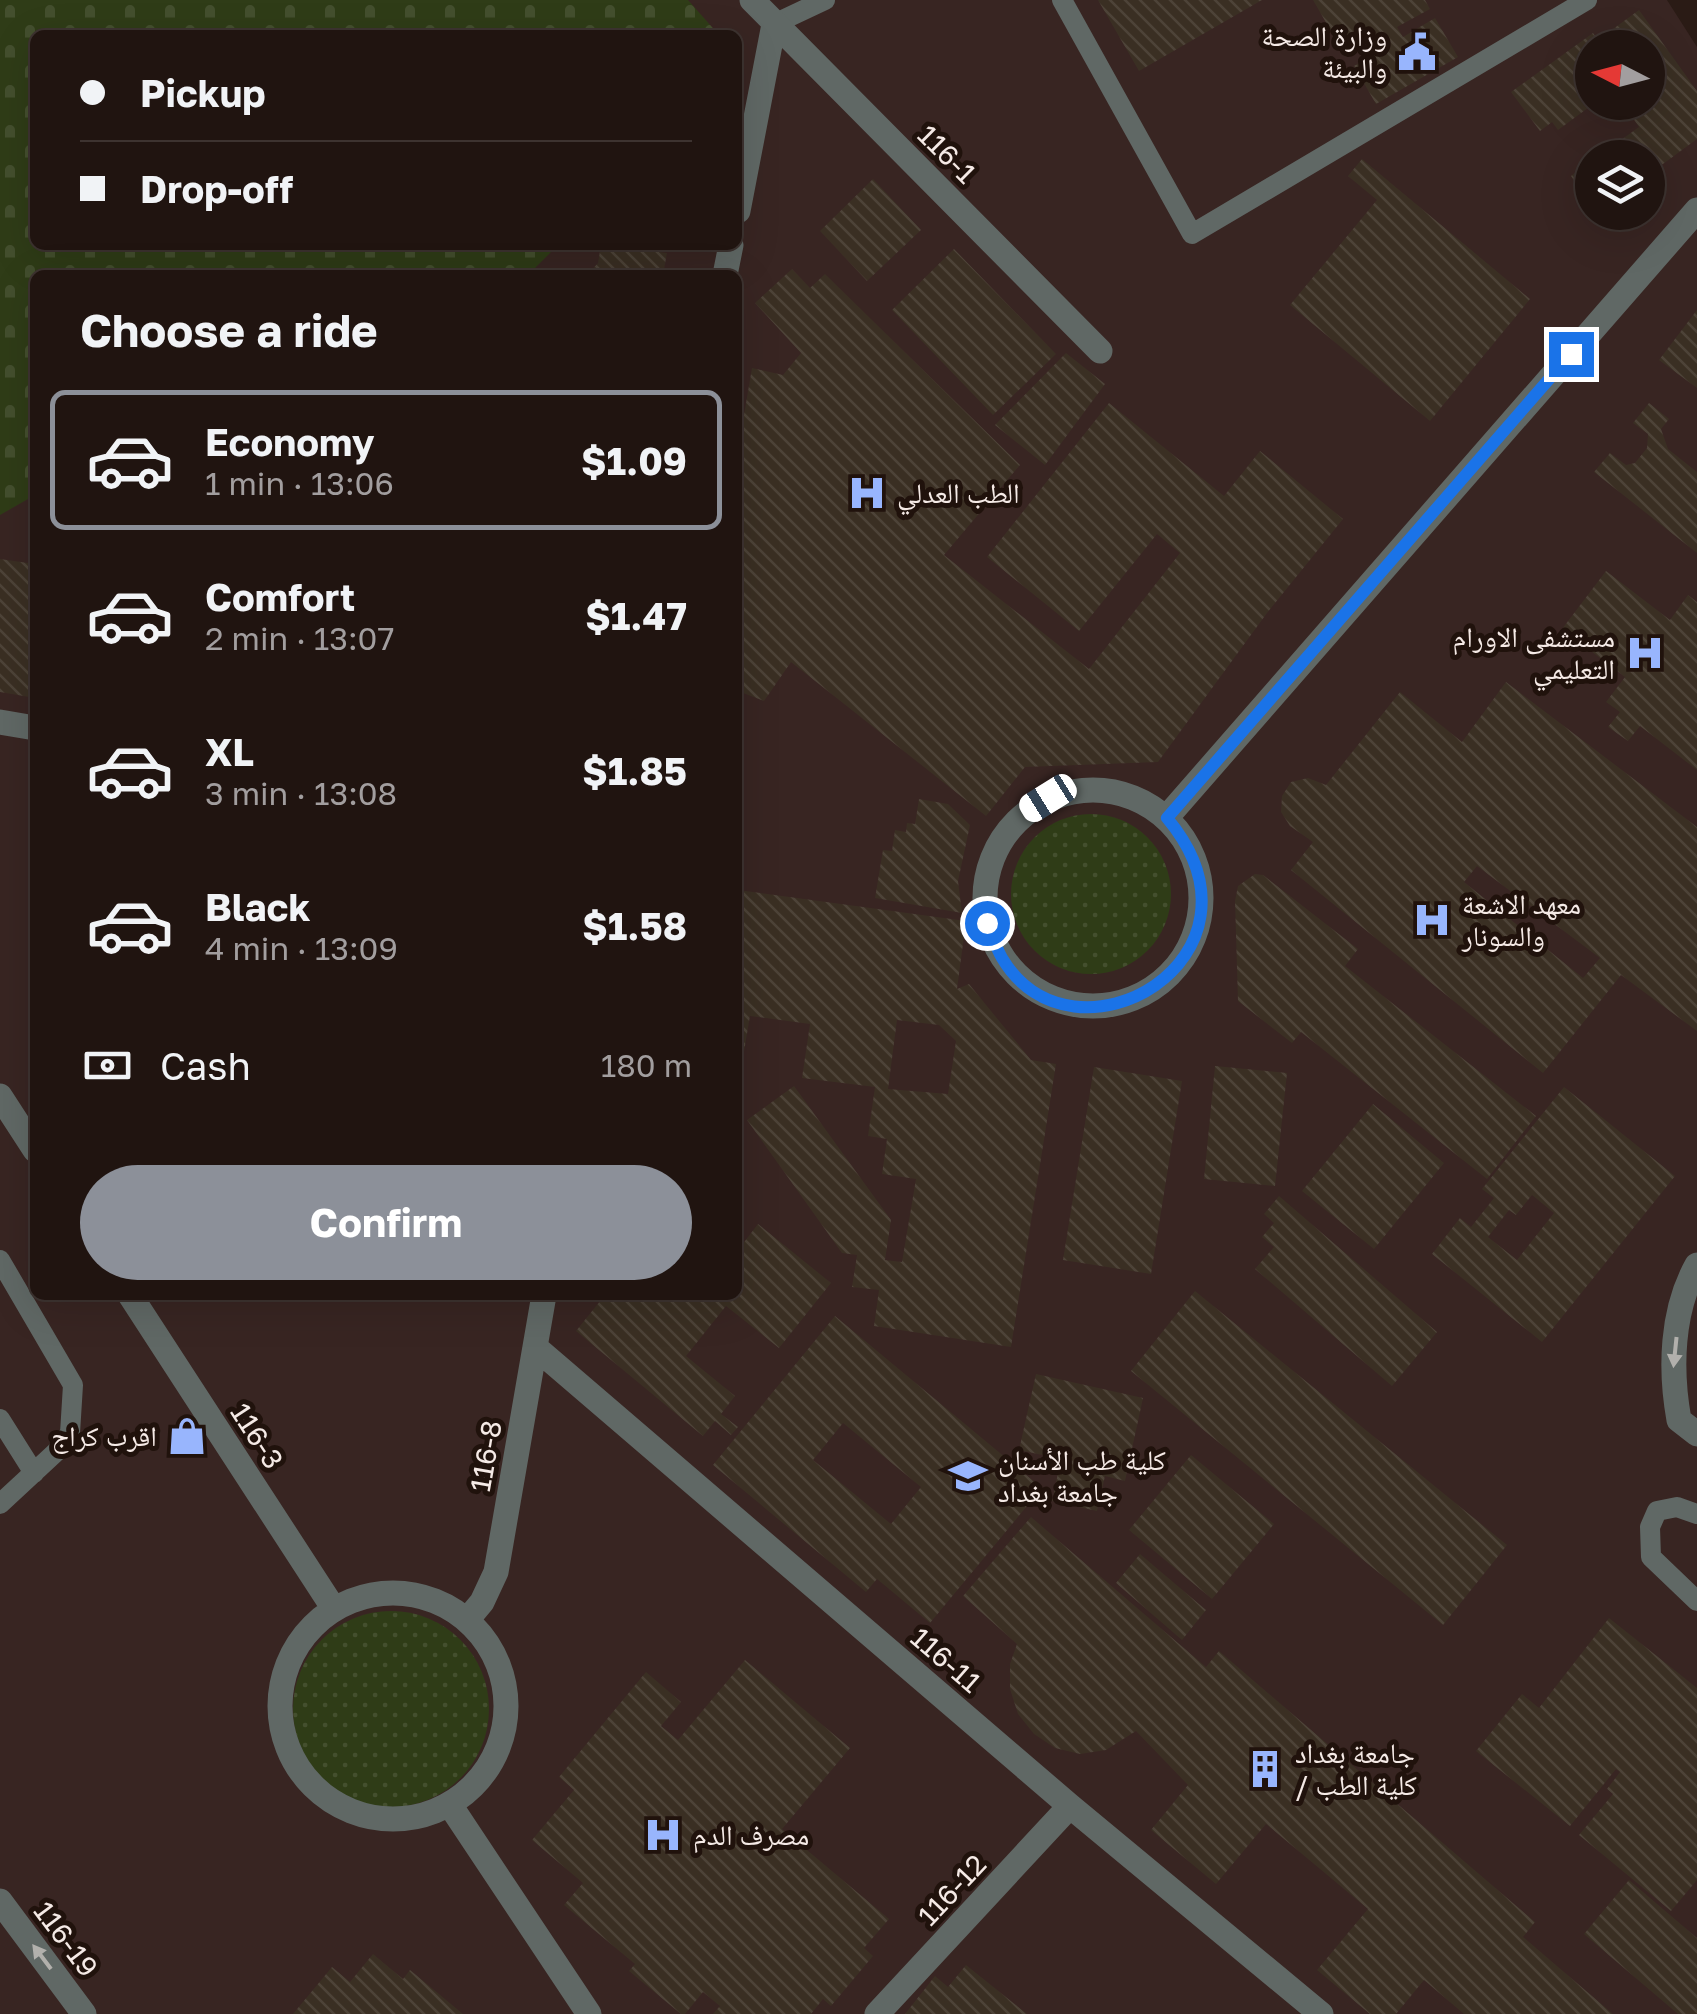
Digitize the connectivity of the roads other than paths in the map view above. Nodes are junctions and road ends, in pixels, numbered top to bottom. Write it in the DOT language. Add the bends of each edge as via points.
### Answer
graph roads {
  1 [pos="752,0"];
  2 [pos="824,0"];
  3 [pos="1062,0"];
  4 [pos="1586,0"];
  5 [pos="774,24"];
  6 [pos="742,189"];
  7 [pos="1697,210"];
  8 [pos="1100,351"];
  9 [pos="0,722"];
  10 [pos="30,727"];
  11 [pos="1167,818"];
  12 [pos="0,1096"];
  13 [pos="30,1142"];
  14 [pos="0,1260"];
  15 [pos="1697,1265"];
  16 [pos="133,1300"];
  17 [pos="543,1300"];
  18 [pos="535,1347"];
  19 [pos="0,1419"];
  20 [pos="1697,1434"];
  21 [pos="34,1473"];
  22 [pos="0,1504"];
  23 [pos="1697,1514"];
  24 [pos="1697,1601"];
  25 [pos="334,1609"];
  26 [pos="467,1620"];
  27 [pos="450,1805"];
  28 [pos="1070,1806"];
  29 [pos="0,1900"];
  30 [pos="84,2014"];
  31 [pos="589,2014"];
  32 [pos="877,2014"];
  33 [pos="1322,2014"];
  1 -- 5 [label="street, 116-1"];
  2 -- 5 [label="lane"];
  3 -- 4 [label="lane" via="1192,234"];
  5 -- 6 [label="street"];
  5 -- 8 [label="street, 116-1"];
  7 -- 11 [label="street"];
  9 -- 10 [label="street"];
  11 -- 11 [label="street" via="1125,794 1077,790 1048,798 1004,836 984,895 987,923 1003,960 1030,987 1078,1007 1116,1005 1155,988 1178,967 1194,940 1201,880 1185,840"];
  12 -- 13 [label="street"];
  14 -- 21 [label="lane" via="73,1385 70,1433"];
  15 -- 20 [label="street, one-way" via="1678,1319 1672,1379 1680,1420"];
  16 -- 25 [label="street, 116-3"];
  17 -- 18 [label="street, 116-8"];
  18 -- 26 [label="street, 116-8" via="496,1572"];
  18 -- 28 [label="street, 116-11"];
  19 -- 21 [label="lane"];
  21 -- 22 [label="lane"];
  23 -- 24 [label="lane" via="1677,1507 1657,1511 1650,1527 1651,1556"];
  25 -- 26 [label="street" via="366,1595 402,1592 437,1601"];
  25 -- 27 [label="street" via="304,1635 285,1670 279,1709 286,1747 306,1781 337,1806 374,1819 414,1819"];
  26 -- 27 [label="street" via="494,1654 505,1710 502,1738 483,1776"];
  27 -- 31 [label="street"];
  28 -- 32 [label="street, 116-12"];
  28 -- 33 [label="street, 116-11"];
  30 -- 29 [label="street, 116-19, one-way"];
}
